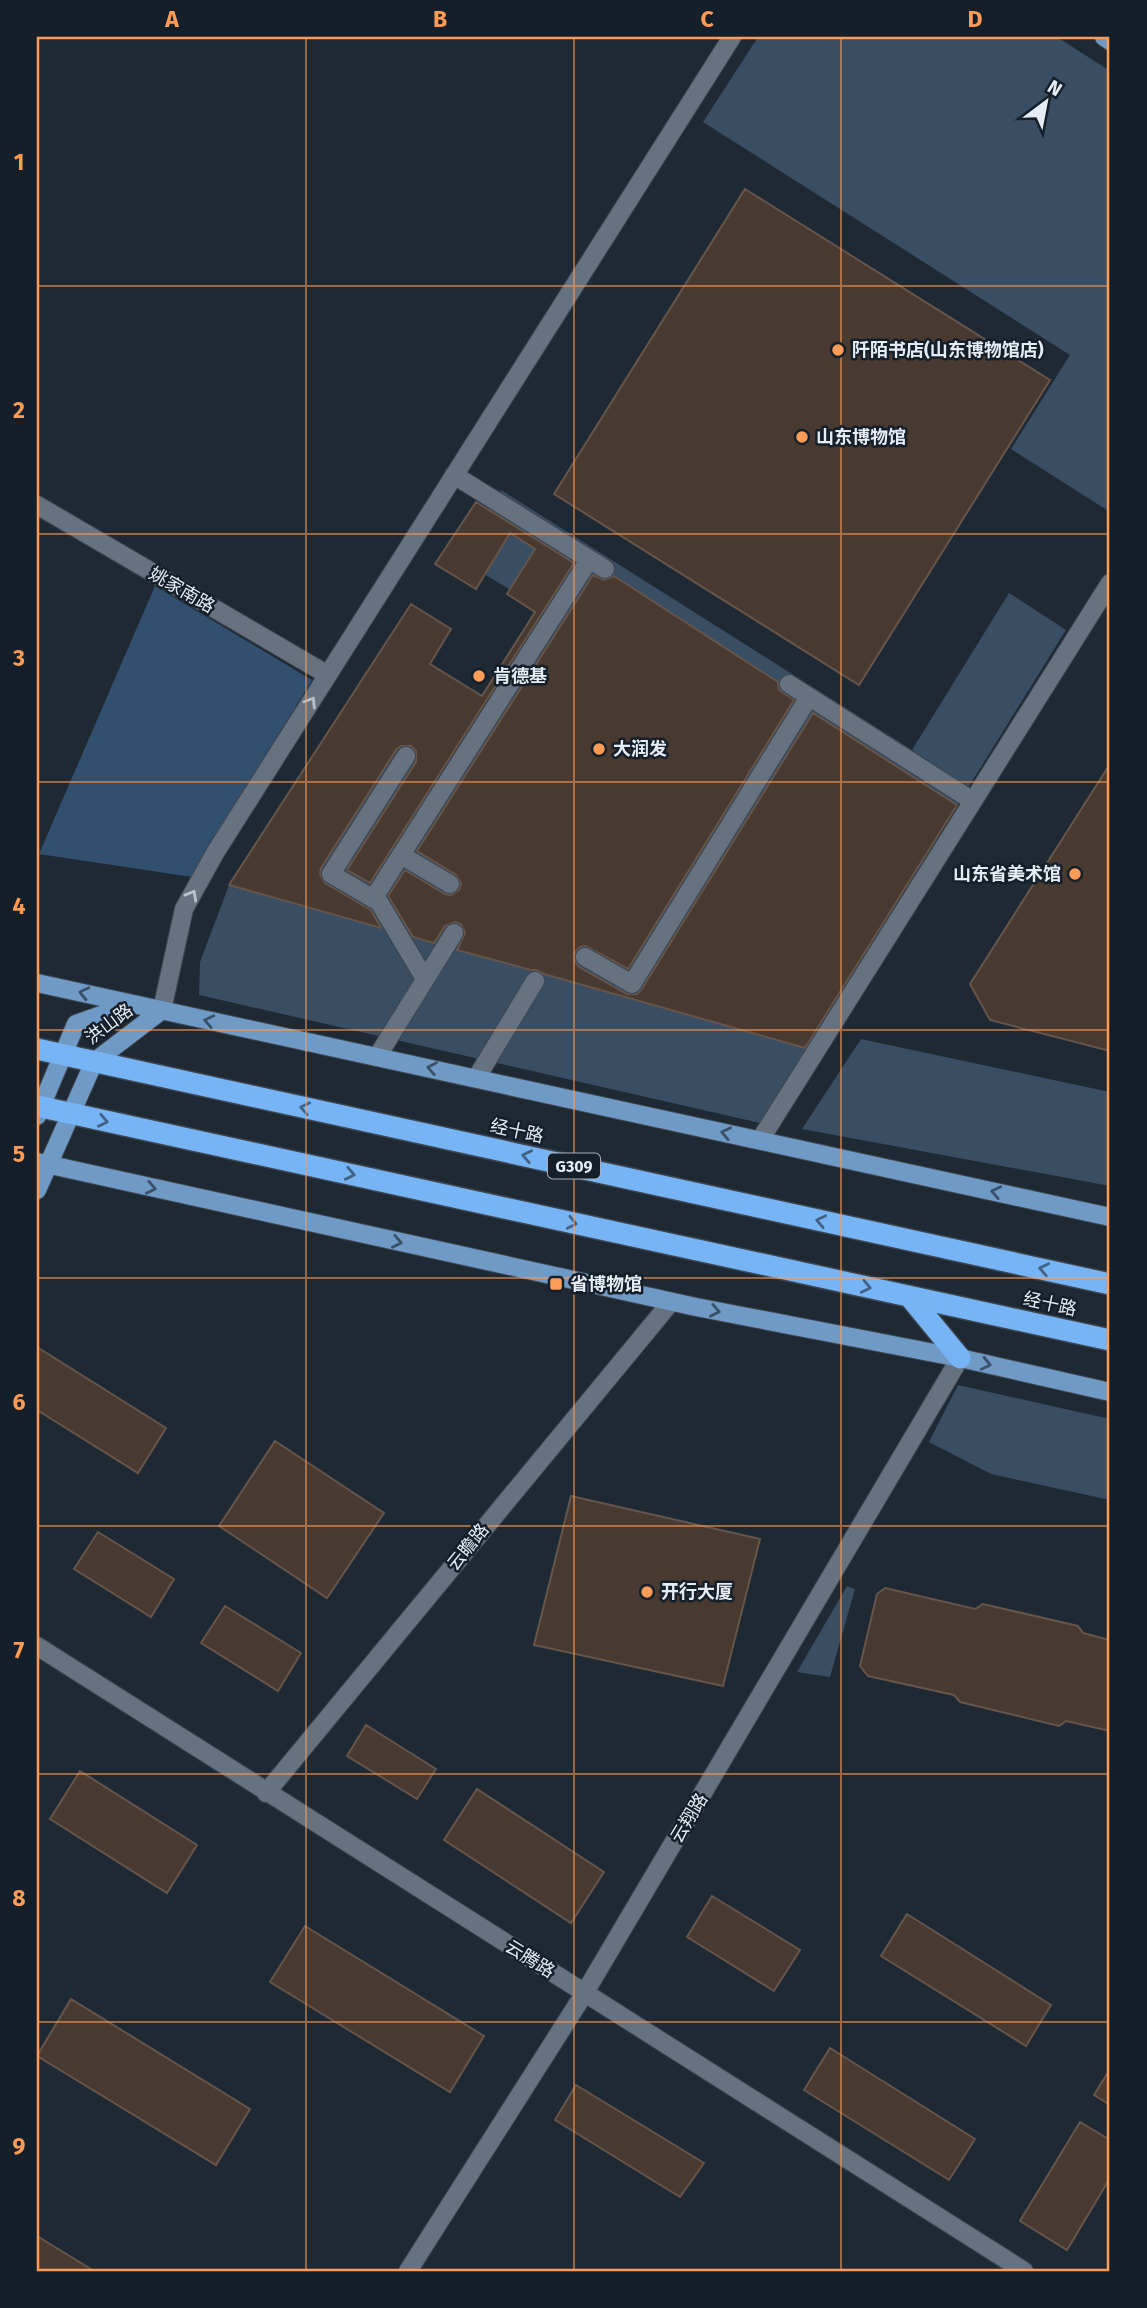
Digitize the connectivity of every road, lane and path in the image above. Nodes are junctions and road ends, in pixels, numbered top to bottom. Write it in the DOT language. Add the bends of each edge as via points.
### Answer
graph roads {
  1 [pos="732,37"];
  2 [pos="1104,37"];
  3 [pos="1110,41"];
  4 [pos="454,475"];
  5 [pos="37,505"];
  6 [pos="589,560"];
  7 [pos="605,569"];
  8 [pos="1107,594"];
  9 [pos="328,675"];
  10 [pos="789,684"];
  11 [pos="809,697"];
  12 [pos="406,756"];
  13 [pos="973,801"];
  14 [pos="401,855"];
  15 [pos="450,884"];
  16 [pos="373,899"];
  17 [pos="454,933"];
  18 [pos="585,957"];
  19 [pos="425,979"];
  20 [pos="535,981"];
  21 [pos="37,983"];
  22 [pos="132,1004"];
  23 [pos="162,1010"];
  24 [pos="37,1049"];
  25 [pos="62,1055"];
  26 [pos="377,1057"];
  27 [pos="94,1062"];
  28 [pos="477,1077"];
  29 [pos="38,1110"];
  30 [pos="72,1114"];
  31 [pos="760,1140"];
  32 [pos="43,1164"];
  33 [pos="37,1190"];
  34 [pos="1110,1217"];
  35 [pos="1110,1284"];
  36 [pos="909,1296"];
  37 [pos="671,1302"];
  38 [pos="1110,1340"];
  39 [pos="960,1358"];
  40 [pos="1110,1392"];
  41 [pos="37,1646"];
  42 [pos="266,1793"];
  43 [pos="584,1994"];
  44 [pos="408,2271"];
  45 [pos="1024,2271"];
  1 -- 4 [label="street"];
  2 -- 3 [label="main road"];
  4 -- 7 [label="street"];
  4 -- 9 [label="street"];
  5 -- 9 [label="street, 姚家南路"];
  6 -- 14 [label="street"];
  8 -- 13 [label="street"];
  23 -- 9 [label="street, one-way" via="184,909"];
  10 -- 11 [label="street"];
  11 -- 13 [label="street"];
  11 -- 18 [label="street" via="632,984"];
  12 -- 16 [label="street" via="331,874"];
  13 -- 31 [label="street"];
  14 -- 15 [label="street"];
  14 -- 16 [label="street"];
  16 -- 19 [label="street"];
  17 -- 19 [label="street"];
  19 -- 26 [label="street"];
  20 -- 28 [label="street"];
  22 -- 21 [label="main road, one-way"];
  22 -- 23 [label="main road"];
  22 -- 25 [label="main road, 洪山路" via="76,1024"];
  26 -- 23 [label="main road, one-way"];
  23 -- 27 [label="main road, 洪山路"];
  24 -- 25 [label="highway, 经十路 / G309"];
  25 -- 27 [label="highway, 经十路 / G309"];
  25 -- 29 [label="main road, 洪山路"];
  28 -- 26 [label="main road, one-way"];
  27 -- 30 [label="main road, 洪山路"];
  35 -- 27 [label="highway, 经十路 / G309, one-way"];
  31 -- 28 [label="main road, one-way"];
  29 -- 30 [label="highway, 经十路"];
  30 -- 32 [label="main road, 洪山路"];
  30 -- 36 [label="highway, 经十路, one-way"];
  34 -- 31 [label="main road, one-way"];
  32 -- 33 [label="main road, 洪山路"];
  32 -- 37 [label="main road, one-way"];
  36 -- 38 [label="highway, 经十路"];
  36 -- 39 [label="highway"];
  37 -- 39 [label="main road, one-way"];
  37 -- 42 [label="street, 云瞻路"];
  39 -- 40 [label="main road, one-way"];
  39 -- 43 [label="street, 云翔路"];
  41 -- 42 [label="street, 云腾路"];
  42 -- 43 [label="street, 云腾路"];
  43 -- 44 [label="street, 云翔路"];
  43 -- 45 [label="street, 云腾路"];
}
